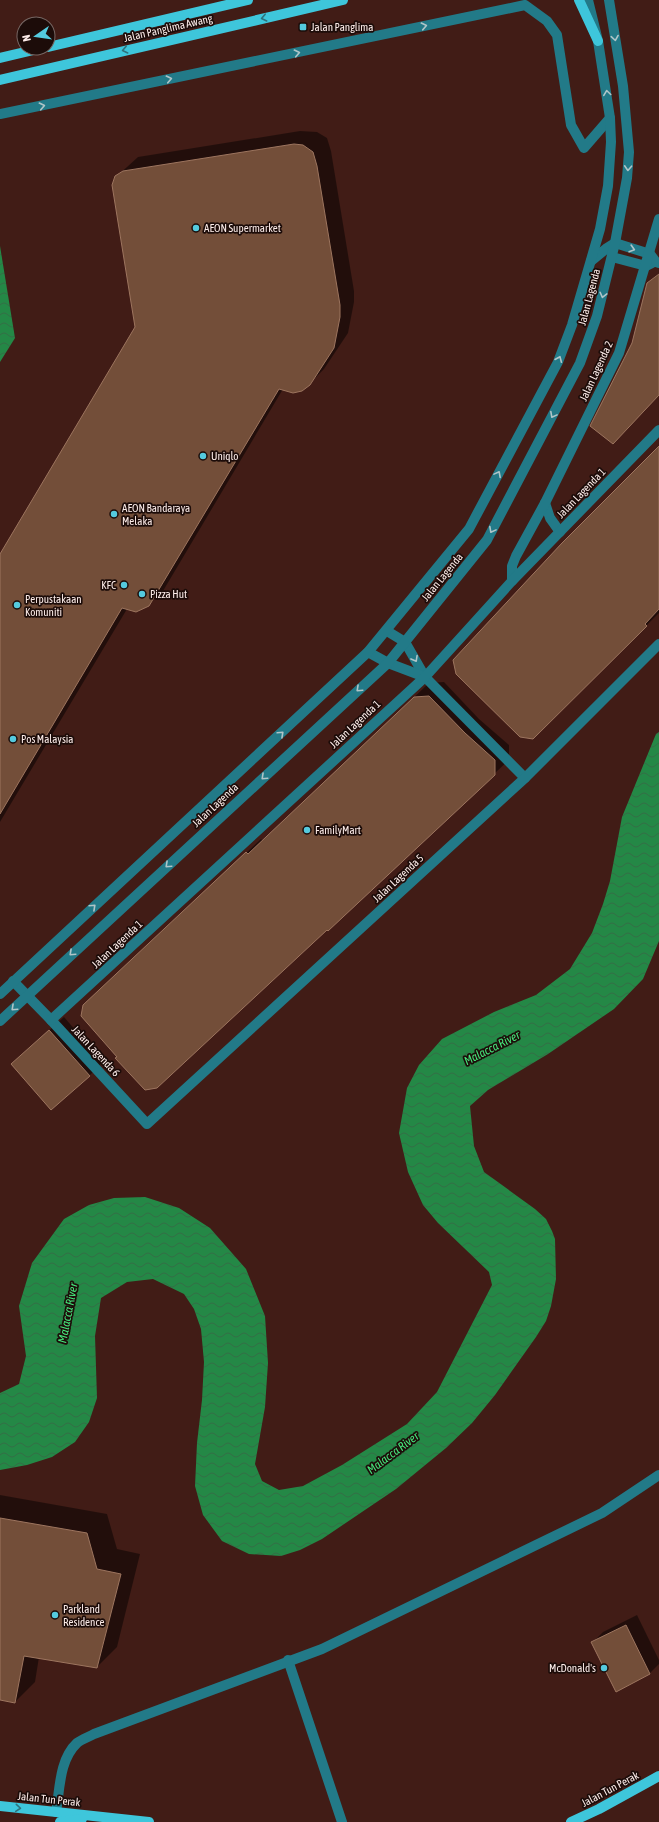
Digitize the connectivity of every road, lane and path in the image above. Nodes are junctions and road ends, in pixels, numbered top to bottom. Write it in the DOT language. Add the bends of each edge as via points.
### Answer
graph roads {
  1 [pos="248,0"];
  2 [pos="343,0"];
  3 [pos="579,0"];
  4 [pos="588,0"];
  5 [pos="609,0"];
  6 [pos="598,41"];
  7 [pos="56,44"];
  8 [pos="16,54"];
  9 [pos="0,58"];
  10 [pos="0,80"];
  11 [pos="0,114"];
  12 [pos="610,118"];
  13 [pos="659,219"];
  14 [pos="600,229"];
  15 [pos="611,246"];
  16 [pos="612,257"];
  17 [pos="653,261"];
  18 [pos="591,262"];
  19 [pos="659,430"];
  20 [pos="545,503"];
  21 [pos="560,532"];
  22 [pos="512,581"];
  23 [pos="387,631"];
  24 [pos="405,642"];
  25 [pos="659,644"];
  26 [pos="368,652"];
  27 [pos="388,663"];
  28 [pos="425,677"];
  29 [pos="525,778"];
  30 [pos="13,982"];
  31 [pos="0,994"];
  32 [pos="27,995"];
  33 [pos="52,1020"];
  34 [pos="0,1021"];
  35 [pos="147,1124"];
  36 [pos="659,1475"];
  37 [pos="288,1660"];
  38 [pos="659,1776"];
  39 [pos="0,1806"];
  40 [pos="56,1812"];
  41 [pos="96,1816"];
  42 [pos="60,1822"];
  43 [pos="149,1822"];
  44 [pos="342,1822"];
  45 [pos="571,1822"];
  1 -- 7 [label="main road, Jalan Panglima Awang"];
  2 -- 10 [label="main road, Jalan Panglima Awang, one-way"];
  3 -- 6 [label="main road"];
  4 -- 6 [label="street, Jalan Lagenda"];
  5 -- 15 [label="street, one-way" via="623,86 629,152 627,178"];
  12 -- 6 [label="street, Jalan Lagenda, one-way"];
  8 -- 9 [label="main road"];
  11 -- 12 [label="street, one-way" via="525,5 547,20 557,35 571,125 584,148"];
  12 -- 14 [label="street, Jalan Lagenda" via="608,186"];
  13 -- 17 [label="street, Jalan Lagenda 2"];
  14 -- 15 [label="street"];
  14 -- 18 [label="street, Jalan Lagenda"];
  15 -- 16 [label="street"];
  15 -- 17 [label="street, one-way"];
  15 -- 18 [label="street"];
  16 -- 17 [label="street"];
  16 -- 24 [label="street, Jalan Lagenda, one-way" via="597,316 580,363 487,540"];
  17 -- 20 [label="street, Jalan Lagenda 2" via="619,353"];
  23 -- 18 [label="street, Jalan Lagenda, one-way" via="469,529 558,362"];
  19 -- 21 [label="street, Jalan Lagenda 1"];
  20 -- 21 [label="street" via="550,518"];
  20 -- 22 [label="street, Jalan Lagenda 2" via="516,556 512,566"];
  21 -- 22 [label="street, Jalan Lagenda 1"];
  22 -- 28 [label="street, Jalan Lagenda 1"];
  23 -- 24 [label="street"];
  23 -- 26 [label="street, Jalan Lagenda"];
  24 -- 27 [label="street, Jalan Lagenda"];
  24 -- 28 [label="street, one-way"];
  25 -- 29 [label="street, Jalan Lagenda 5"];
  26 -- 27 [label="street"];
  30 -- 26 [label="street, Jalan Lagenda, one-way"];
  27 -- 28 [label="street"];
  27 -- 32 [label="street, Jalan Lagenda, one-way"];
  28 -- 29 [label="street"];
  28 -- 33 [label="street, Jalan Lagenda 1"];
  29 -- 35 [label="street, Jalan Lagenda 5"];
  30 -- 31 [label="street, Jalan Lagenda"];
  30 -- 32 [label="street, Jalan Lagenda 6"];
  32 -- 33 [label="street, Jalan Lagenda 6"];
  32 -- 34 [label="street, Jalan Lagenda, one-way"];
  33 -- 35 [label="street, Jalan Lagenda 6"];
  36 -- 37 [label="street" via="602,1513 329,1645"];
  37 -- 40 [label="street" via="94,1734 78,1743 68,1755 62,1772"];
  37 -- 44 [label="street"];
  38 -- 45 [label="main road, Jalan Tun Perak"];
  39 -- 40 [label="main road, Jalan Tun Perak, one-way"];
  40 -- 41 [label="main road, Jalan Tun Perak"];
  41 -- 42 [label="main road, Jalan Tun Perak"];
  41 -- 43 [label="main road, Jalan Tun Perak"];
}
